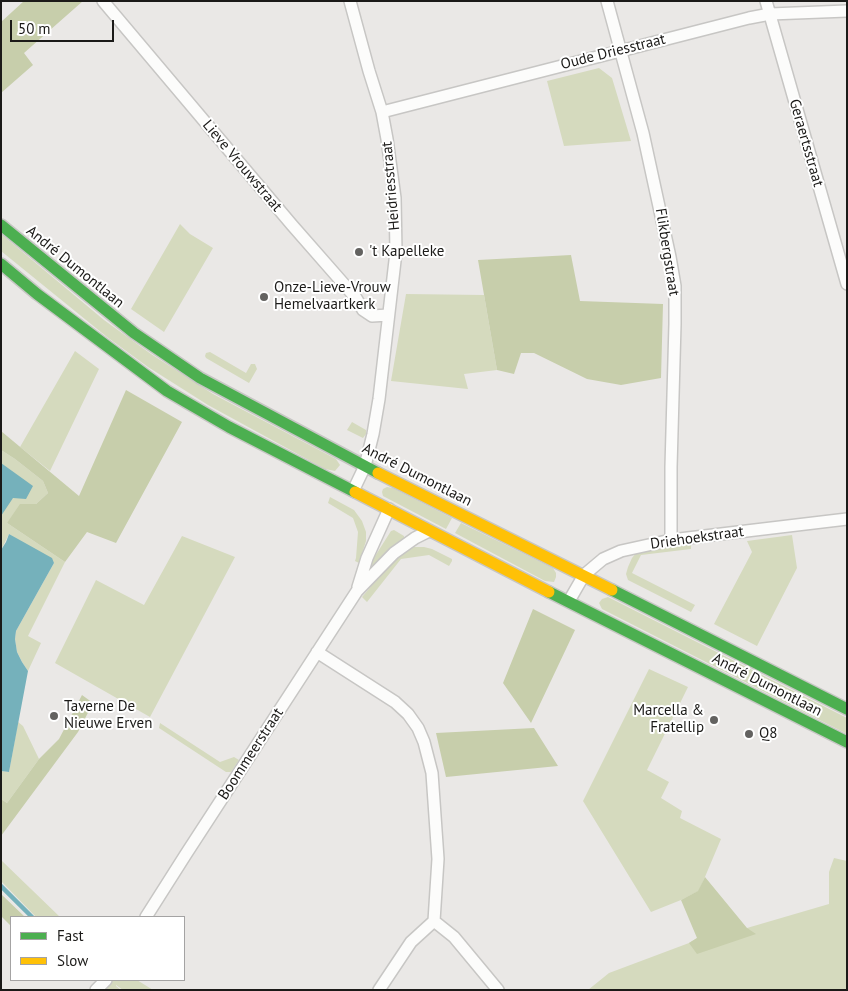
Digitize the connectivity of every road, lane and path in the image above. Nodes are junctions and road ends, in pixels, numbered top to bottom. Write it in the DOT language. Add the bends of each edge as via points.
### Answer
graph roads {
  1 [pos="102,1"];
  2 [pos="350,1"];
  3 [pos="607,1"];
  4 [pos="766,1"];
  5 [pos="847,11"];
  6 [pos="770,14"];
  7 [pos="620,50"];
  8 [pos="382,112"];
  9 [pos="1,225"];
  10 [pos="1,264"];
  11 [pos="847,284"];
  12 [pos="388,315"];
  13 [pos="365,466"];
  14 [pos="353,491"];
  15 [pos="389,510"];
  16 [pos="847,519"];
  17 [pos="429,531"];
  18 [pos="671,540"];
  19 [pos="584,575"];
  20 [pos="357,591"];
  21 [pos="569,601"];
  22 [pos="317,652"];
  23 [pos="847,708"];
  24 [pos="847,742"];
  25 [pos="147,916"];
  26 [pos="434,921"];
  27 [pos="105,981"];
  28 [pos="96,990"];
  29 [pos="379,990"];
  30 [pos="498,990"];
  1 -- 12 [label="street, Lieve Vrouwstraat" via="363,310 372,316"];
  2 -- 8 [label="street, Heidriesstraat"];
  3 -- 7 [label="street, Flikbergstraat"];
  4 -- 6 [label="street, Geraertsstraat"];
  5 -- 6 [label="street, Oude Driesstraat"];
  6 -- 7 [label="street, Oude Driesstraat"];
  6 -- 11 [label="street, Geraertsstraat"];
  7 -- 8 [label="street, Oude Driesstraat"];
  7 -- 18 [label="street, Flikbergstraat" via="643,133 675,286"];
  8 -- 12 [label="street, Heidriesstraat" via="395,198 396,252"];
  9 -- 13 [label="main road, André Dumontlaan" via="134,333 200,378"];
  10 -- 14 [label="main road, André Dumontlaan" via="167,391"];
  12 -- 13 [label="street, Heidriesstraat" via="373,434"];
  13 -- 14 [label="street, Heidriesstraat"];
  13 -- 19 [label="main road, André Dumontlaan"];
  14 -- 15 [label="main road, André Dumontlaan"];
  15 -- 17 [label="main road, André Dumontlaan"];
  15 -- 20 [label="street, Boommeerstraat" via="367,558"];
  16 -- 18 [label="street, Driehoekstraat"];
  17 -- 20 [label="street, Boommeerstraat" via="394,553"];
  17 -- 21 [label="main road, André Dumontlaan"];
  18 -- 19 [label="street, Driehoekstraat" via="621,551 603,559"];
  19 -- 21 [label="street, Driehoekstraat"];
  19 -- 23 [label="main road, André Dumontlaan"];
  20 -- 22 [label="street, Boommeerstraat"];
  21 -- 24 [label="main road, André Dumontlaan"];
  22 -- 25 [label="street, Boommeerstraat"];
  22 -- 26 [label="street" via="395,702 418,728 432,773 438,859"];
  26 -- 29 [label="street" via="411,942"];
  26 -- 30 [label="street" via="454,937"];
  27 -- 28 [label="street"];
}
